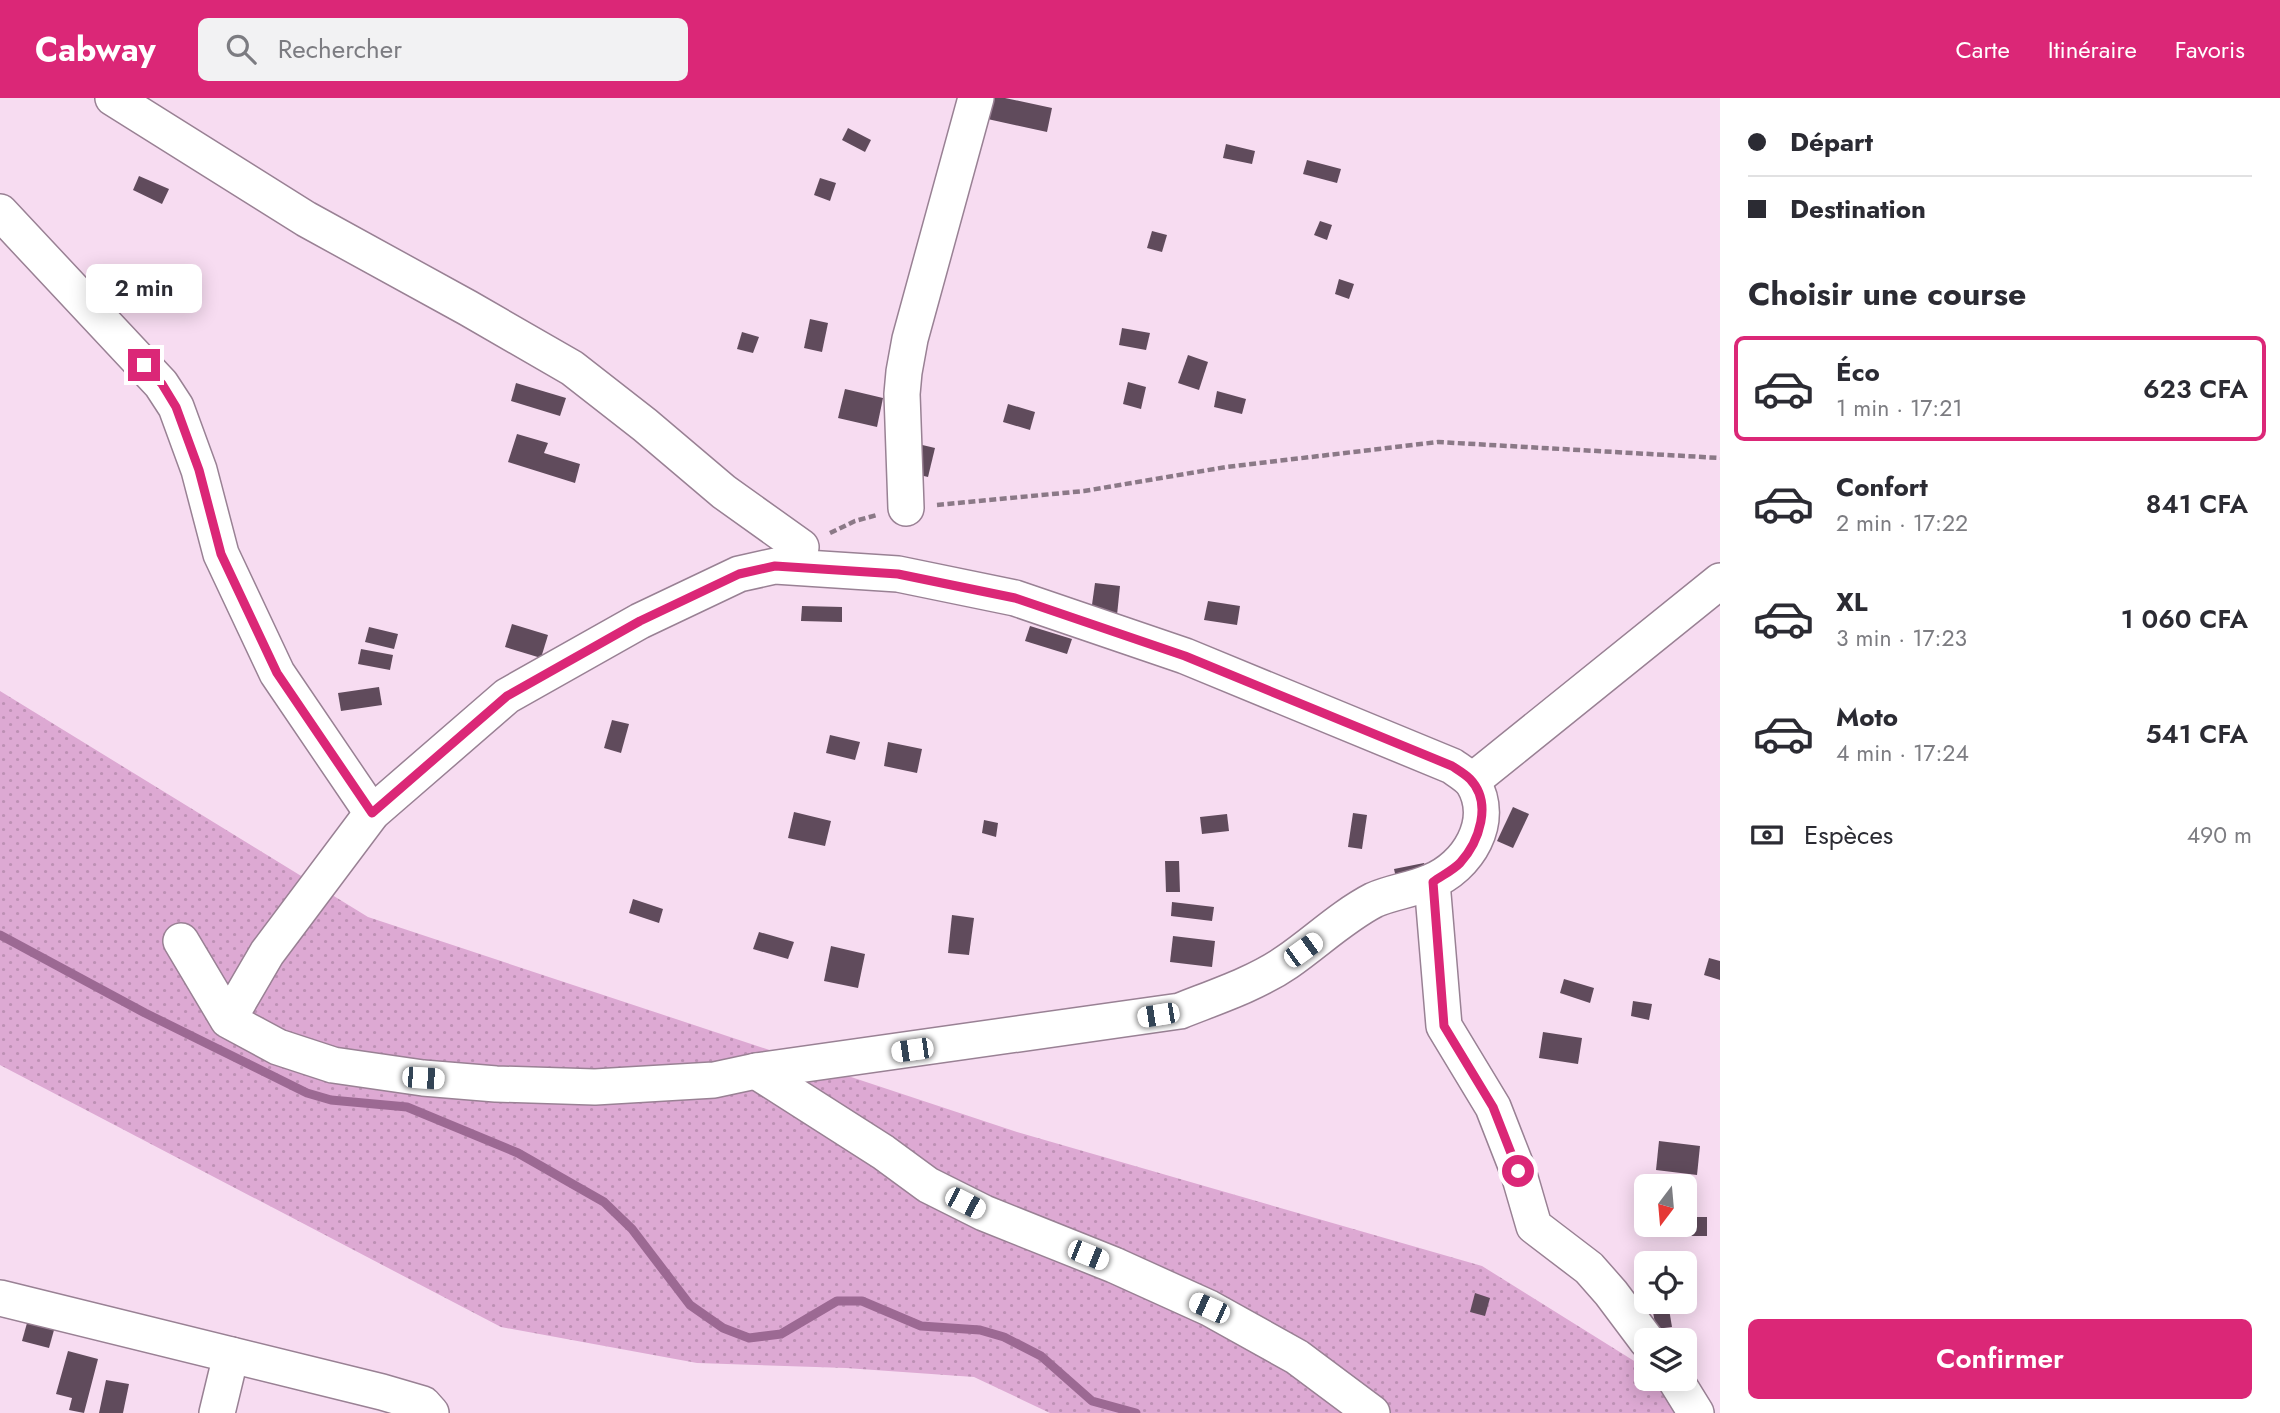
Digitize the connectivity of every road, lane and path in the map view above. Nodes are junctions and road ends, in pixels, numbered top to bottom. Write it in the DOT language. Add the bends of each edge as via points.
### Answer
graph roads {
  1 [pos="113,98"];
  2 [pos="976,98"];
  3 [pos="0,212"];
  4 [pos="1720,458"];
  5 [pos="906,508"];
  6 [pos="801,547"];
  7 [pos="1720,582"];
  8 [pos="1472,781"];
  9 [pos="372,813"];
  10 [pos="1433,882"];
  11 [pos="181,941"];
  12 [pos="228,1020"];
  13 [pos="756,1071"];
  14 [pos="0,1298"];
  15 [pos="1637,1328"];
  16 [pos="231,1354"];
  17 [pos="1682,1391"];
  18 [pos="217,1413"];
  19 [pos="431,1413"];
  20 [pos="1372,1413"];
  21 [pos="1696,1413"];
  1 -- 6 [label="street" via="306,219 572,368 724,492"];
  2 -- 5 [label="street" via="904,372"];
  3 -- 9 [label="street" via="162,384 176,407 199,470 221,554 277,673"];
  4 -- 5 [label="path" via="1438,442 1226,467 1084,491"];
  5 -- 6 [label="path" via="855,521"];
  7 -- 8 [label="street"];
  8 -- 9 [label="street" via="1452,766 1185,656 1015,598 898,574 775,566 739,574 640,621 507,696"];
  8 -- 10 [label="street" via="1481,804 1482,826 1458,865"];
  9 -- 12 [label="street" via="267,953"];
  10 -- 13 [label="street" via="1374,900 1284,964 1180,1011"];
  10 -- 15 [label="street" via="1444,1026 1493,1107 1534,1226 1589,1268"];
  11 -- 12 [label="street"];
  12 -- 13 [label="street" via="278,1047 333,1065 423,1078 595,1087 714,1080"];
  13 -- 20 [label="street" via="928,1185 1209,1308 1297,1357"];
  14 -- 16 [label="street"];
  16 -- 18 [label="street"];
  16 -- 19 [label="street" via="382,1392 423,1405"];
  17 -- 21 [label="street"];
}
